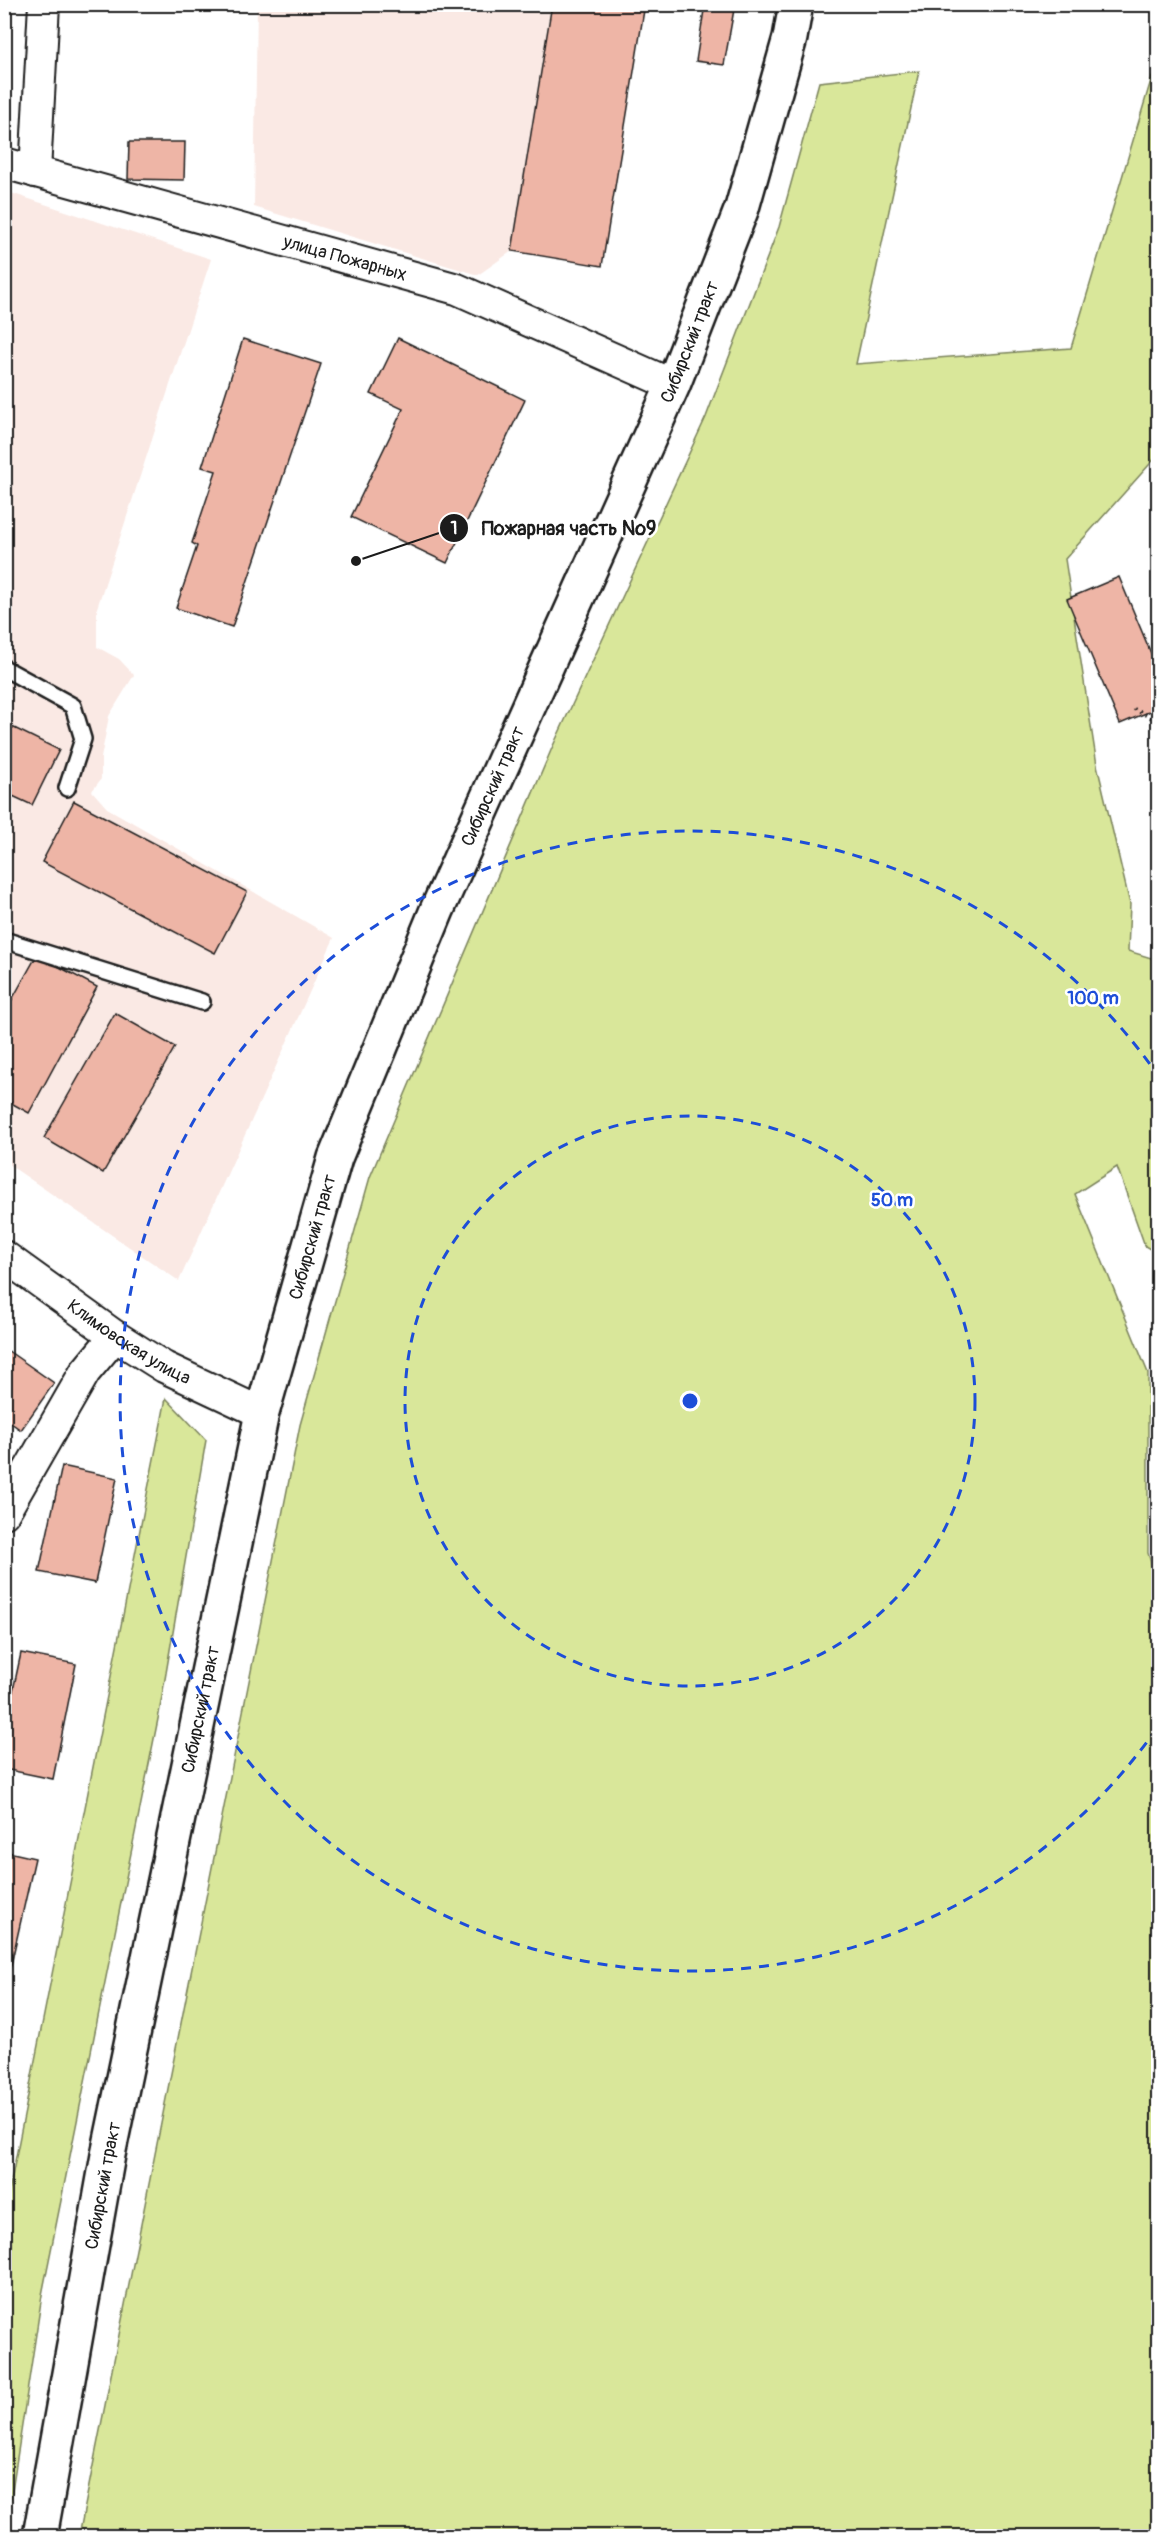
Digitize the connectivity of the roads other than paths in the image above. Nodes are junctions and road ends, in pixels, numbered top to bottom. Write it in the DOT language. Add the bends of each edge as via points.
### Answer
graph roads {
  1 [pos="44,4"];
  2 [pos="796,4"];
  3 [pos="4,163"];
  4 [pos="35,172"];
  5 [pos="673,385"];
  6 [pos="4,668"];
  7 [pos="67,788"];
  8 [pos="4,940"];
  9 [pos="202,1002"];
  10 [pos="4,1256"];
  11 [pos="115,1336"];
  12 [pos="262,1413"];
  13 [pos="4,1513"];
  14 [pos="40,2536"];
  1 -- 4 [label="street"];
  2 -- 5 [label="main road, Сибирский тракт" via="742,208"];
  3 -- 4 [label="street, улица Пожарных"];
  4 -- 5 [label="street, улица Пожарных" via="457,290"];
  5 -- 12 [label="main road, Сибирский тракт" via="437,910 335,1158"];
  6 -- 7 [label="lane" via="73,706 83,739"];
  8 -- 9 [label="lane"];
  10 -- 11 [label="street, Климовская улица"];
  11 -- 12 [label="street, Климовская улица" via="164,1367"];
  11 -- 13 [label="street" via="85,1372"];
  12 -- 14 [label="main road, Сибирский тракт" via="108,2155"];
}
